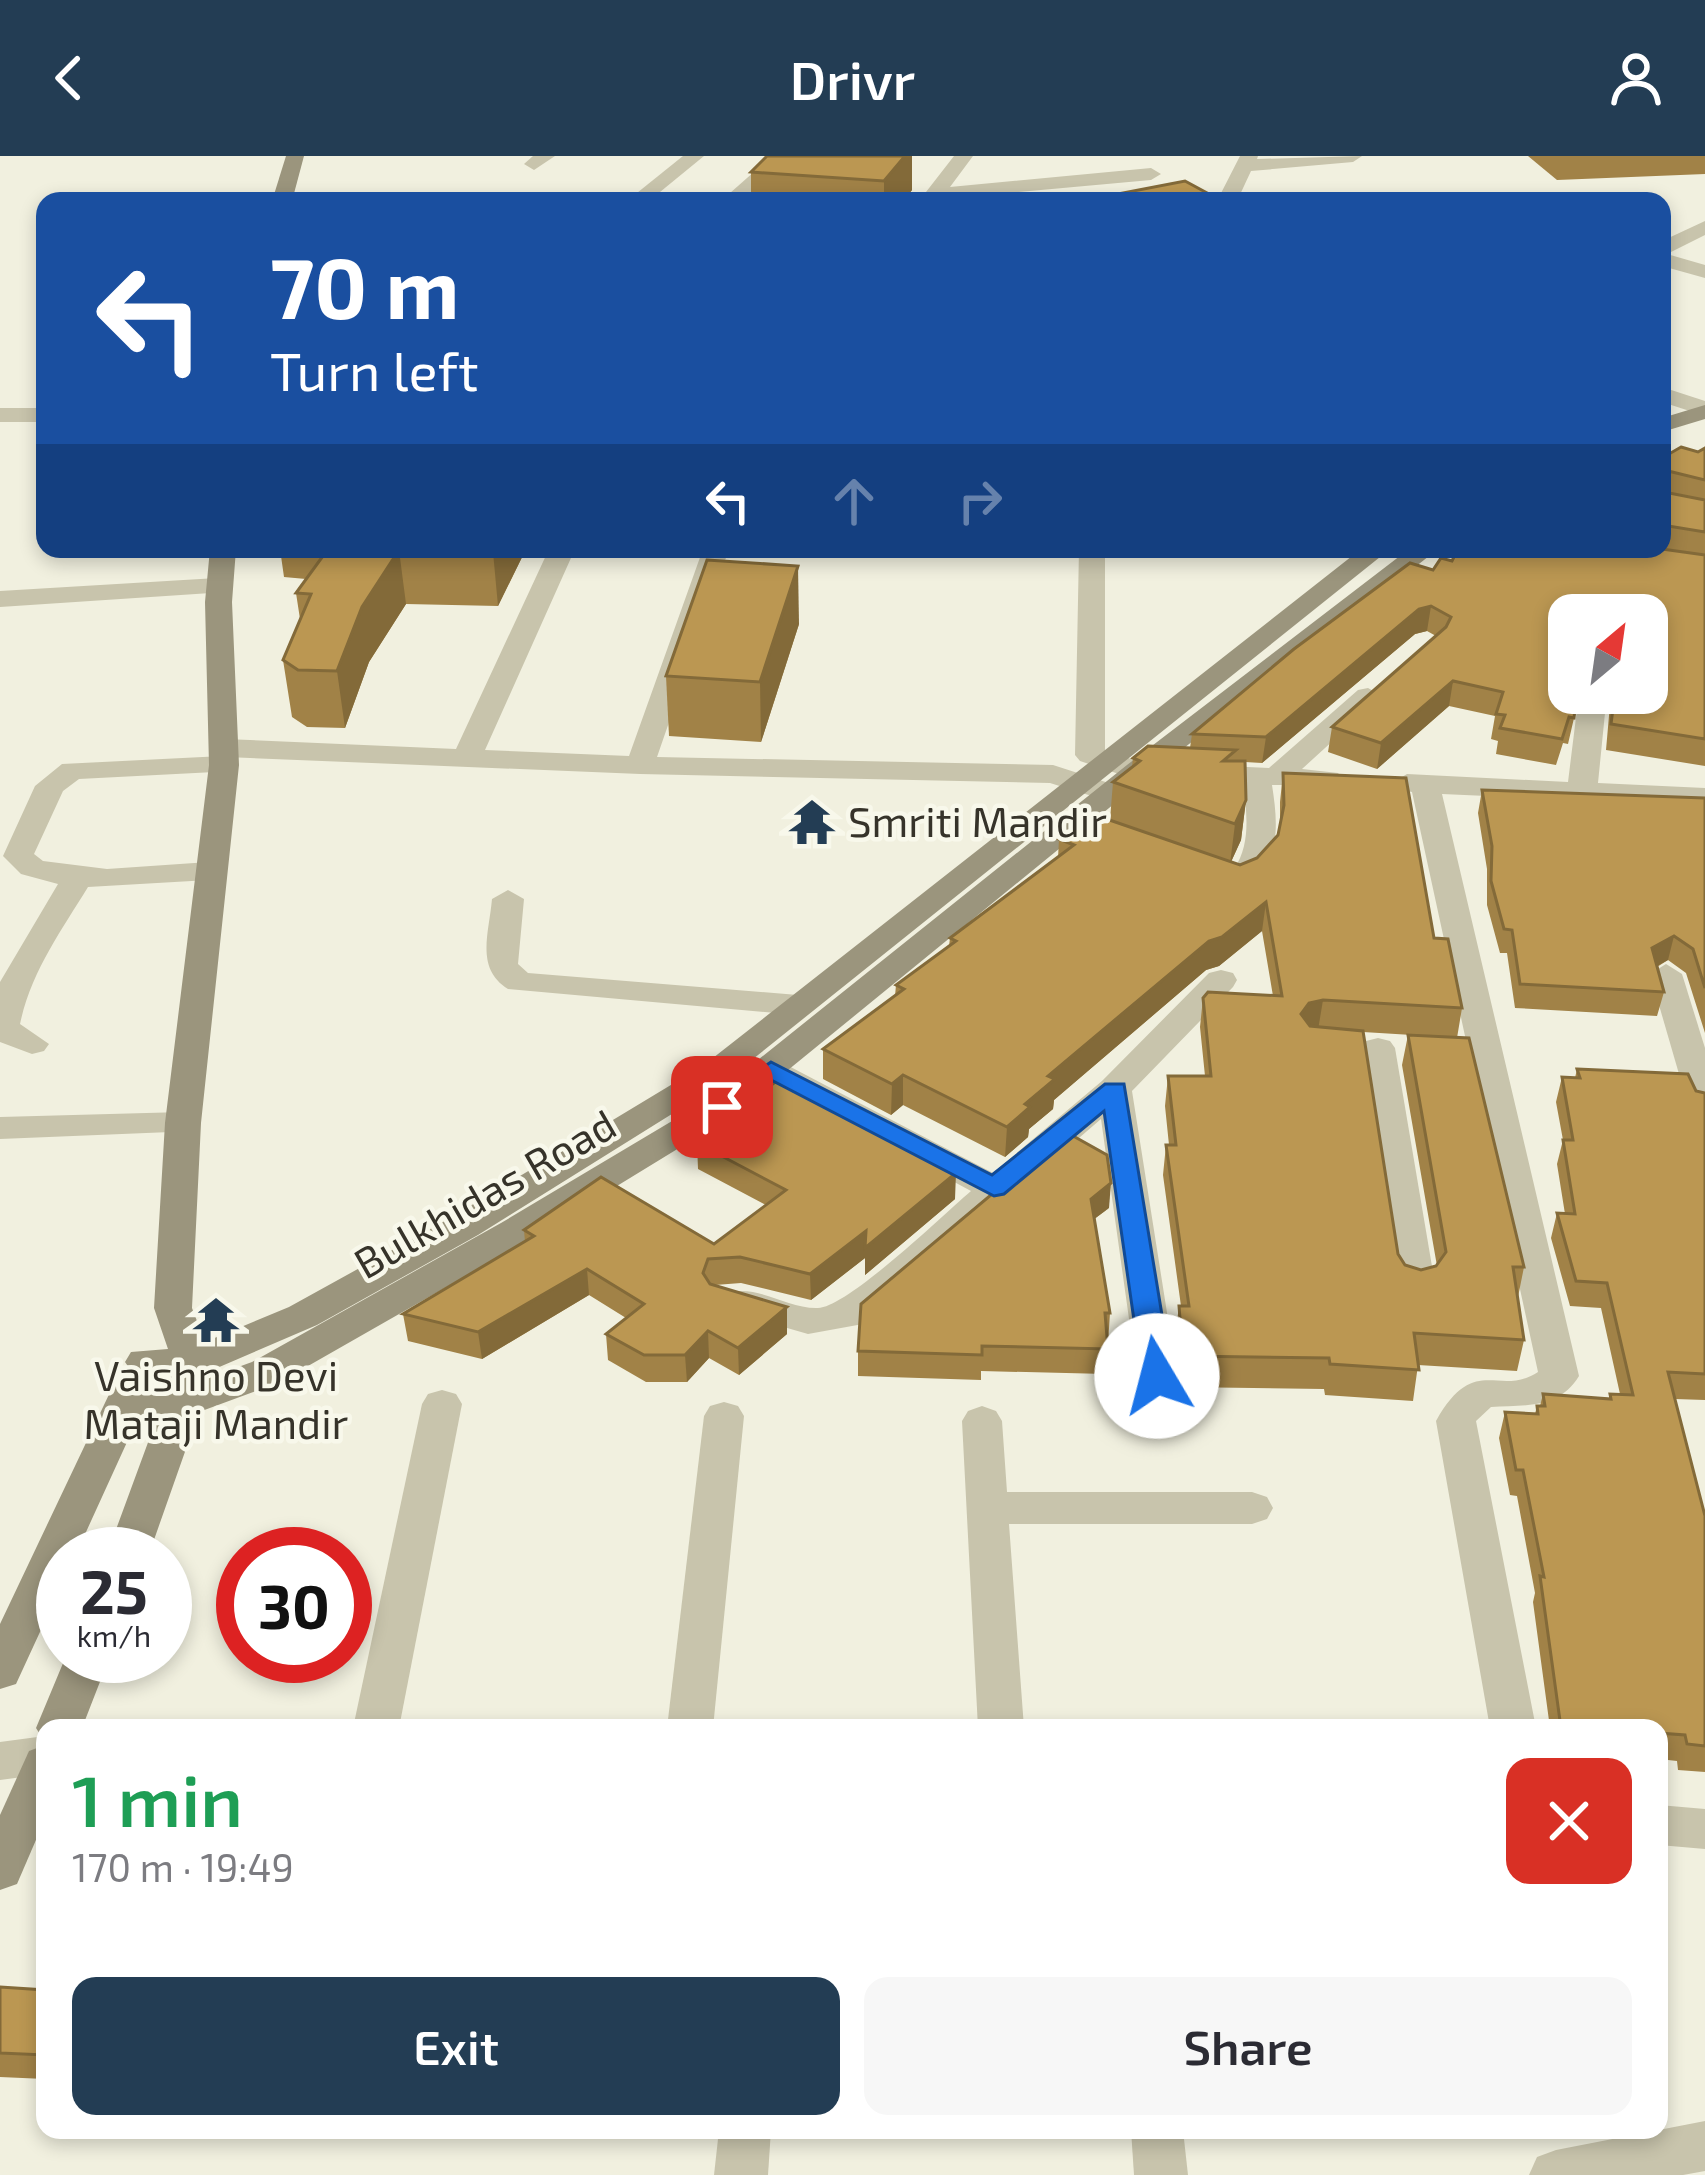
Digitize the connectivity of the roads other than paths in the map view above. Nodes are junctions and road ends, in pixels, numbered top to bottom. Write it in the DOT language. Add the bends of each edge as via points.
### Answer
graph roads {
  1 [pos="295,156"];
  2 [pos="695,156"];
  3 [pos="783,156"];
  4 [pos="964,156"];
  5 [pos="1114,156"];
  6 [pos="1353,156"];
  7 [pos="1248,161"];
  8 [pos="285,192"];
  9 [pos="649,192"];
  10 [pos="741,192"];
  11 [pos="936,192"];
  12 [pos="992,192"];
  13 [pos="1232,192"];
  14 [pos="1705,226"];
  15 [pos="1671,244"];
  16 [pos="1671,263"];
  17 [pos="1705,272"];
  18 [pos="1671,398"];
  19 [pos="1705,411"];
  20 [pos="0,415"];
  21 [pos="36,415"];
  22 [pos="1671,422"];
  23 [pos="1705,429"];
  24 [pos="1671,438"];
  25 [pos="222,558"];
  26 [pos="558,558"];
  27 [pos="713,558"];
  28 [pos="1092,558"];
  29 [pos="1366,558"];
  30 [pos="1412,558"];
  31 [pos="217,586"];
  32 [pos="0,599"];
  33 [pos="1394,673"];
  34 [pos="1591,714"];
  35 [pos="225,756"];
  36 [pos="467,757"];
  37 [pos="640,765"];
  38 [pos="1108,777"];
  39 [pos="1266,777"];
  40 [pos="1425,784"];
  41 [pos="1582,791"];
  42 [pos="1705,796"];
  43 [pos="1075,822"];
  44 [pos="1117,838"];
  45 [pos="208,871"];
  46 [pos="1202,871"];
  47 [pos="78,878"];
  48 [pos="508,899"];
  49 [pos="844,969"];
  50 [pos="1666,974"];
  51 [pos="1221,980"];
  52 [pos="879,983"];
  53 [pos="798,1005"];
  54 [pos="32,1044"];
  55 [pos="1338,1046"];
  56 [pos="1378,1048"];
  57 [pos="775,1053"];
  58 [pos="1486,1055"];
  59 [pos="1114,1089"];
  60 [pos="1705,1105"];
  61 [pos="183,1123"];
  62 [pos="0,1127"];
  63 [pos="994,1187"];
  64 [pos="1416,1284"];
  65 [pos="727,1297"];
  66 [pos="173,1308"];
  67 [pos="145,1362"];
  68 [pos="194,1364"];
  69 [pos="1157,1376"];
  70 [pos="181,1403"];
  71 [pos="125,1404"];
  72 [pos="442,1404"];
  73 [pos="724,1416"];
  74 [pos="982,1421"];
  75 [pos="988,1508"];
  76 [pos="1252,1508"];
  77 [pos="139,1527"];
  78 [pos="0,1671"];
  79 [pos="77,1683"];
  80 [pos="63,1719"];
  81 [pos="378,1719"];
  82 [pos="691,1719"];
  83 [pos="1000,1719"];
  84 [pos="1511,1719"];
  85 [pos="36,1760"];
  86 [pos="0,1761"];
  87 [pos="36,1782"];
  88 [pos="1668,1826"];
  89 [pos="1705,1828"];
  90 [pos="0,1870"];
  91 [pos="745,2139"];
  92 [pos="1158,2139"];
  93 [pos="1705,2146"];
  94 [pos="1643,2167"];
  95 [pos="741,2175"];
  96 [pos="1161,2175"];
  97 [pos="1556,2175"];
  1 -- 8 [label="street"];
  2 -- 9 [label="street"];
  3 -- 10 [label="street"];
  4 -- 11 [label="street"];
  5 -- 12 [label="street" via="1159,178"];
  6 -- 7 [label="street"];
  7 -- 13 [label="street"];
  14 -- 15 [label="street"];
  16 -- 17 [label="street"];
  18 -- 19 [label="street"];
  19 -- 22 [label="street"];
  20 -- 21 [label="street"];
  23 -- 24 [label="street"];
  25 -- 31 [label="street"];
  26 -- 36 [label="street"];
  27 -- 37 [label="street"];
  28 -- 38 [label="street" via="1090,755"];
  29 -- 38 [label="street, Bulkhidas Road"];
  30 -- 38 [label="street, Bulkhidas Road"];
  31 -- 32 [label="street"];
  31 -- 35 [label="street"];
  33 -- 39 [label="street"];
  34 -- 41 [label="street"];
  35 -- 36 [label="street"];
  35 -- 45 [label="street"];
  35 -- 47 [label="street" via="61,776 18,856 25,867"];
  36 -- 37 [label="street"];
  37 -- 38 [label="street"];
  38 -- 39 [label="street"];
  38 -- 43 [label="street, Bulkhidas Road"];
  38 -- 49 [label="street"];
  39 -- 40 [label="street"];
  39 -- 46 [label="street" via="1250,874 1235,881"];
  40 -- 41 [label="street"];
  40 -- 58 [label="street"];
  41 -- 42 [label="street"];
  43 -- 44 [label="street"];
  43 -- 52 [label="street, Bulkhidas Road"];
  45 -- 47 [label="street"];
  45 -- 61 [label="street"];
  47 -- 54 [label="street" via="5,1012 3,1025"];
  48 -- 53 [label="street" via="502,964 520,982"];
  49 -- 52 [label="street"];
  49 -- 53 [label="street"];
  50 -- 60 [label="street"];
  51 -- 59 [label="street"];
  52 -- 57 [label="street, Bulkhidas Road"];
  53 -- 57 [label="street"];
  55 -- 56 [label="street"];
  56 -- 58 [label="street"];
  56 -- 64 [label="street"];
  57 -- 63 [label="street"];
  57 -- 68 [label="street" via="716,1072 465,1226 303,1316"];
  57 -- 70 [label="street, Bulkhidas Road" via="722,1107 552,1209 306,1350"];
  58 -- 84 [label="street" via="1559,1376 1536,1390 1477,1394 1456,1421"];
  59 -- 63 [label="street"];
  59 -- 69 [label="street"];
  61 -- 62 [label="street"];
  61 -- 66 [label="street"];
  63 -- 65 [label="street" via="849,1315 806,1324"];
  66 -- 67 [label="street"];
  66 -- 68 [label="street"];
  67 -- 68 [label="street"];
  67 -- 71 [label="street"];
  68 -- 70 [label="street"];
  70 -- 71 [label="street, Bulkhidas Road"];
  70 -- 77 [label="street"];
  71 -- 78 [label="street"];
  72 -- 81 [label="street"];
  73 -- 82 [label="street"];
  74 -- 75 [label="street"];
  75 -- 76 [label="street"];
  75 -- 83 [label="street"];
  79 -- 80 [label="street"];
  85 -- 86 [label="street"];
  87 -- 90 [label="street"];
  88 -- 89 [label="street"];
  91 -- 95 [label="street"];
  92 -- 96 [label="street"];
  93 -- 94 [label="street"];
  94 -- 97 [label="street"];
}
